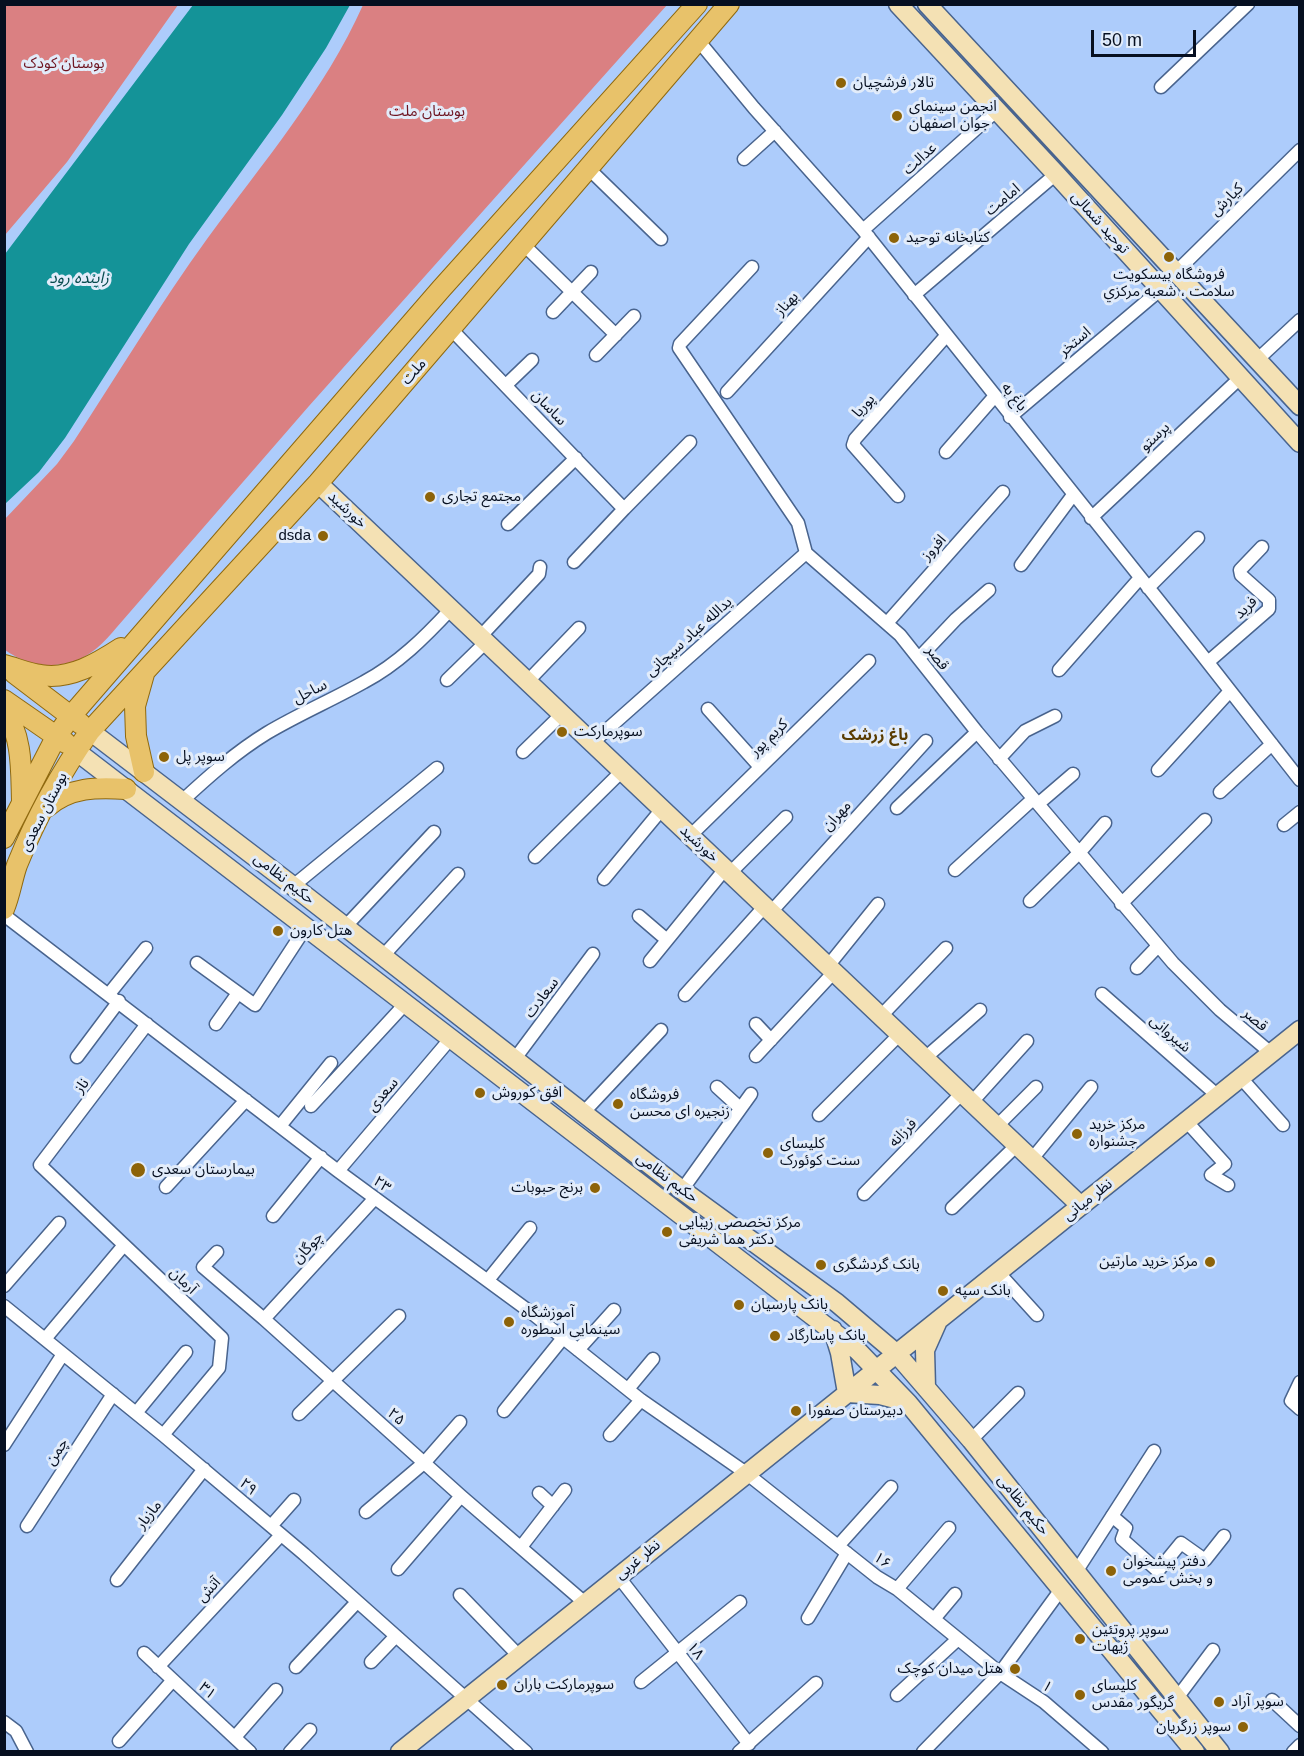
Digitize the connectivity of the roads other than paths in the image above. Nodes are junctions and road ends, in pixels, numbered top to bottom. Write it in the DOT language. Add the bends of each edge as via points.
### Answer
graph roads {
  1 [pos="697,4"];
  2 [pos="729,4"];
  3 [pos="898,4"];
  4 [pos="927,4"];
  5 [pos="1248,4"];
  6 [pos="697,39"];
  7 [pos="1161,87"];
  8 [pos="996,111"];
  9 [pos="775,131"];
  10 [pos="1299,150"];
  11 [pos="744,159"];
  12 [pos="589,169"];
  13 [pos="1056,174"];
  14 [pos="866,234"];
  15 [pos="661,240"];
  16 [pos="524,245"];
  17 [pos="752,267"];
  18 [pos="1176,272"];
  19 [pos="591,273"];
  20 [pos="1160,290"];
  21 [pos="572,292"];
  22 [pos="914,295"];
  23 [pos="1206,305"];
  24 [pos="553,312"];
  25 [pos="634,316"];
  26 [pos="1188,320"];
  27 [pos="1299,320"];
  28 [pos="451,329"];
  29 [pos="616,335"];
  30 [pos="946,336"];
  31 [pos="596,355"];
  32 [pos="532,360"];
  33 [pos="1257,360"];
  34 [pos="1240,378"];
  35 [pos="506,385"];
  36 [pos="727,392"];
  37 [pos="994,397"];
  38 [pos="1299,406"];
  39 [pos="1010,417"];
  40 [pos="690,442"];
  41 [pos="1299,443"];
  42 [pos="946,452"];
  43 [pos="576,458"];
  44 [pos="318,483"];
  45 [pos="1003,492"];
  46 [pos="1073,495"];
  47 [pos="898,496"];
  48 [pos="624,509"];
  49 [pos="1091,518"];
  50 [pos="508,524"];
  51 [pos="1198,538"];
  52 [pos="1262,547"];
  53 [pos="806,553"];
  54 [pos="574,562"];
  55 [pos="1022,565"];
  56 [pos="540,567"];
  57 [pos="1144,583"];
  58 [pos="989,590"];
  59 [pos="451,609"];
  60 [pos="887,623"];
  61 [pos="579,628"];
  62 [pos="136,639"];
  63 [pos="483,639"];
  64 [pos="918,658"];
  65 [pos="869,661"];
  66 [pos="1208,662"];
  67 [pos="4,665"];
  68 [pos="1059,670"];
  69 [pos="144,672"];
  70 [pos="447,680"];
  71 [pos="528,681"];
  72 [pos="1230,691"];
  73 [pos="4,699"];
  74 [pos="708,709"];
  75 [pos="4,711"];
  76 [pos="562,714"];
  77 [pos="71,716"];
  78 [pos="1054,716"];
  79 [pos="90,731"];
  80 [pos="977,732"];
  81 [pos="56,737"];
  82 [pos="926,741"];
  83 [pos="592,743"];
  84 [pos="1272,744"];
  85 [pos="76,751"];
  86 [pos="523,752"];
  87 [pos="999,759"];
  88 [pos="760,767"];
  89 [pos="437,768"];
  90 [pos="1158,770"];
  91 [pos="622,771"];
  92 [pos="144,772"];
  93 [pos="1073,774"];
  94 [pos="1299,780"];
  95 [pos="126,789"];
  96 [pos="1220,792"];
  97 [pos="182,801"];
  98 [pos="1035,801"];
  99 [pos="22,802"];
  100 [pos="897,808"];
  101 [pos="662,809"];
  102 [pos="43,810"];
  103 [pos="1299,812"];
  104 [pos="786,818"];
  105 [pos="1205,820"];
  106 [pos="1105,823"];
  107 [pos="1284,825"];
  108 [pos="434,832"];
  109 [pos="690,836"];
  110 [pos="4,838"];
  111 [pos="1079,853"];
  112 [pos="535,857"];
  113 [pos="955,870"];
  114 [pos="728,871"];
  115 [pos="458,874"];
  116 [pos="604,879"];
  117 [pos="293,886"];
  118 [pos="1030,901"];
  119 [pos="878,904"];
  120 [pos="1121,904"];
  121 [pos="4,909"];
  122 [pos="768,909"];
  123 [pos="4,915"];
  124 [pos="639,916"];
  125 [pos="306,927"];
  126 [pos="345,927"];
  127 [pos="667,940"];
  128 [pos="1158,946"];
  129 [pos="146,948"];
  130 [pos="946,948"];
  131 [pos="593,954"];
  132 [pos="382,957"];
  133 [pos="650,961"];
  134 [pos="197,963"];
  135 [pos="1137,968"];
  136 [pos="831,969"];
  137 [pos="238,993"];
  138 [pos="1102,994"];
  139 [pos="685,995"];
  140 [pos="114,997"];
  141 [pos="406,1003"];
  142 [pos="980,1010"];
  143 [pos="881,1016"];
  144 [pos="147,1024"];
  145 [pos="216,1024"];
  146 [pos="756,1024"];
  147 [pos="661,1030"];
  148 [pos="1299,1030"];
  149 [pos="900,1034"];
  150 [pos="451,1038"];
  151 [pos="771,1040"];
  152 [pos="1027,1041"];
  153 [pos="1271,1053"];
  154 [pos="756,1056"];
  155 [pos="77,1057"];
  156 [pos="925,1058"];
  157 [pos="514,1060"];
  158 [pos="332,1063"];
  159 [pos="1241,1078"];
  160 [pos="717,1087"];
  161 [pos="1036,1087"];
  162 [pos="1091,1087"];
  163 [pos="750,1094"];
  164 [pos="1218,1096"];
  165 [pos="967,1098"];
  166 [pos="246,1100"];
  167 [pos="310,1106"];
  168 [pos="740,1108"];
  169 [pos="583,1113"];
  170 [pos="819,1115"];
  171 [pos="1187,1122"];
  172 [pos="1283,1125"];
  173 [pos="280,1126"];
  174 [pos="996,1126"];
  175 [pos="1017,1145"];
  176 [pos="321,1157"];
  177 [pos="1032,1159"];
  178 [pos="40,1166"];
  179 [pos="338,1171"];
  180 [pos="1228,1185"];
  181 [pos="166,1187"];
  182 [pos="682,1190"];
  183 [pos="864,1194"];
  184 [pos="375,1198"];
  185 [pos="1081,1206"];
  186 [pos="952,1208"];
  187 [pos="273,1216"];
  188 [pos="59,1224"];
  189 [pos="530,1228"];
  190 [pos="124,1245"];
  191 [pos="217,1251"];
  192 [pos="998,1272"];
  193 [pos="488,1280"];
  194 [pos="4,1286"];
  195 [pos="4,1306"];
  196 [pos="614,1310"];
  197 [pos="1037,1315"];
  198 [pos="399,1316"];
  199 [pos="940,1318"];
  200 [pos="264,1319"];
  201 [pos="832,1330"];
  202 [pos="563,1338"];
  203 [pos="45,1339"];
  204 [pos="578,1350"];
  205 [pos="186,1352"];
  206 [pos="896,1353"];
  207 [pos="63,1354"];
  208 [pos="653,1359"];
  209 [pos="876,1369"];
  210 [pos="332,1382"];
  211 [pos="1299,1382"];
  212 [pos="926,1388"];
  213 [pos="628,1389"];
  214 [pos="847,1393"];
  215 [pos="1018,1393"];
  216 [pos="113,1394"];
  217 [pos="641,1400"];
  218 [pos="908,1403"];
  219 [pos="1295,1405"];
  220 [pos="504,1411"];
  221 [pos="136,1413"];
  222 [pos="299,1414"];
  223 [pos="460,1422"];
  224 [pos="163,1435"];
  225 [pos="610,1435"];
  226 [pos="971,1440"];
  227 [pos="4,1445"];
  228 [pos="1154,1451"];
  229 [pos="424,1462"];
  230 [pos="204,1469"];
  231 [pos="746,1473"];
  232 [pos="891,1487"];
  233 [pos="565,1490"];
  234 [pos="539,1493"];
  235 [pos="460,1496"];
  236 [pos="294,1500"];
  237 [pos="553,1506"];
  238 [pos="366,1512"];
  239 [pos="1112,1516"];
  240 [pos="27,1526"];
  241 [pos="271,1526"];
  242 [pos="950,1528"];
  243 [pos="281,1535"];
  244 [pos="1224,1536"];
  245 [pos="521,1547"];
  246 [pos="842,1550"];
  247 [pos="398,1569"];
  248 [pos="1076,1572"];
  249 [pos="618,1576"];
  250 [pos="117,1580"];
  251 [pos="1062,1588"];
  252 [pos="897,1589"];
  253 [pos="955,1594"];
  254 [pos="460,1595"];
  255 [pos="357,1602"];
  256 [pos="740,1602"];
  257 [pos="585,1603"];
  258 [pos="808,1618"];
  259 [pos="934,1619"];
  260 [pos="396,1636"];
  261 [pos="958,1639"];
  262 [pos="1213,1650"];
  263 [pos="677,1651"];
  264 [pos="144,1653"];
  265 [pos="519,1656"];
  266 [pos="371,1662"];
  267 [pos="158,1667"];
  268 [pos="296,1667"];
  269 [pos="1000,1673"];
  270 [pos="173,1680"];
  271 [pos="641,1682"];
  272 [pos="816,1683"];
  273 [pos="276,1690"];
  274 [pos="897,1695"];
  275 [pos="468,1698"];
  276 [pos="1177,1698"];
  277 [pos="1272,1700"];
  278 [pos="4,1722"];
  279 [pos="1299,1726"];
  280 [pos="310,1730"];
  281 [pos="234,1737"];
  282 [pos="119,1742"];
  283 [pos="1299,1745"];
  284 [pos="744,1748"];
  285 [pos="27,1752"];
  286 [pos="250,1752"];
  287 [pos="290,1752"];
  288 [pos="400,1752"];
  289 [pos="526,1752"];
  290 [pos="923,1752"];
  291 [pos="1102,1752"];
  292 [pos="1194,1752"];
  293 [pos="1220,1752"];
  294 [pos="1293,1752"];
  1 -- 62 [label="main road" via="441,289"];
  2 -- 6 [label="main road, ملت"];
  3 -- 8 [label="main road, توحید شمالی"];
  4 -- 18 [label="main road, توحید شمالی"];
  5 -- 7 [label="street"];
  6 -- 9 [label="street, باغ به"];
  6 -- 12 [label="main road, ملت"];
  8 -- 13 [label="main road, توحید شمالی"];
  8 -- 14 [label="street, عدالت"];
  9 -- 11 [label="street"];
  9 -- 14 [label="street, باغ به"];
  10 -- 18 [label="street, کیارش"];
  12 -- 15 [label="street"];
  12 -- 16 [label="main road, ملت"];
  13 -- 20 [label="main road, توحید شمالی"];
  13 -- 22 [label="street, امامت"];
  14 -- 22 [label="street, باغ به"];
  14 -- 36 [label="street, بهناز"];
  16 -- 21 [label="street"];
  16 -- 28 [label="main road, ملت"];
  17 -- 53 [label="street" via="679,348 798,523"];
  18 -- 23 [label="main road, توحید شمالی"];
  19 -- 21 [label="street"];
  20 -- 26 [label="main road, توحید شمالی"];
  20 -- 39 [label="street, استخر"];
  21 -- 24 [label="street"];
  21 -- 29 [label="street"];
  22 -- 30 [label="street, باغ به"];
  23 -- 26 [label="main road"];
  23 -- 33 [label="main road, توحید شمالی"];
  25 -- 29 [label="street"];
  26 -- 34 [label="main road, توحید شمالی"];
  27 -- 33 [label="street"];
  28 -- 35 [label="street, ساسان"];
  28 -- 44 [label="main road, ملت"];
  29 -- 31 [label="street"];
  30 -- 37 [label="street, باغ به"];
  30 -- 47 [label="street, پوریا" via="853,445"];
  32 -- 35 [label="street"];
  33 -- 38 [label="main road, توحید شمالی"];
  34 -- 41 [label="main road, توحید شمالی"];
  34 -- 49 [label="street, پرستو"];
  35 -- 43 [label="street, ساسان"];
  37 -- 39 [label="street, باغ به"];
  37 -- 42 [label="street"];
  39 -- 46 [label="street, باغ به"];
  40 -- 48 [label="street"];
  43 -- 48 [label="street, ساسان"];
  43 -- 50 [label="street"];
  44 -- 59 [label="main road, خورشید"];
  44 -- 69 [label="main road, ملت"];
  45 -- 60 [label="street, افروز"];
  46 -- 49 [label="street, باغ به"];
  46 -- 55 [label="street"];
  48 -- 54 [label="street"];
  49 -- 57 [label="street, باغ به"];
  51 -- 57 [label="street"];
  52 -- 66 [label="street, فرید" via="1240,570 1269,600 1269,609"];
  53 -- 60 [label="street, قصر"];
  53 -- 83 [label="street, یدالله عباد سیچانی"];
  56 -- 63 [label="street"];
  57 -- 66 [label="street, باغ به"];
  57 -- 68 [label="street"];
  58 -- 64 [label="street"];
  59 -- 63 [label="main road, خورشید"];
  59 -- 97 [label="street, ساحل" via="420,643 398,660 365,682 266,734 221,765"];
  60 -- 64 [label="street, قصر"];
  61 -- 71 [label="street"];
  62 -- 67 [label="main road" via="94,665 60,676"];
  62 -- 77 [label="main road"];
  63 -- 70 [label="street"];
  63 -- 71 [label="main road, خورشید"];
  64 -- 80 [label="street, قصر"];
  65 -- 88 [label="street, کریم پور"];
  66 -- 72 [label="street, باغ به"];
  67 -- 77 [label="main road"];
  69 -- 79 [label="main road, ملت"];
  69 -- 92 [label="main road" via="135,706 136,736"];
  71 -- 76 [label="main road, خورشید"];
  72 -- 84 [label="street, باغ به"];
  72 -- 90 [label="street"];
  73 -- 81 [label="main road"];
  74 -- 88 [label="street"];
  75 -- 99 [label="main road" via="19,750"];
  76 -- 83 [label="main road, خورشید"];
  76 -- 86 [label="street"];
  77 -- 79 [label="main road"];
  77 -- 81 [label="main road, بوستان سعدی"];
  78 -- 87 [label="street" via="1025,731"];
  79 -- 85 [label="main road, بوستان سعدی"];
  79 -- 92 [label="main road, حکیم نظامی"];
  80 -- 87 [label="street, قصر"];
  80 -- 100 [label="street"];
  81 -- 85 [label="main road"];
  81 -- 99 [label="main road, بوستان سعدی"];
  82 -- 122 [label="street, مهران"];
  83 -- 91 [label="main road, خورشید"];
  84 -- 94 [label="street, باغ به"];
  84 -- 96 [label="street"];
  85 -- 95 [label="main road, حکیم نظامی"];
  85 -- 102 [label="main road, بوستان سعدی"];
  87 -- 98 [label="street, قصر"];
  88 -- 109 [label="street, کریم پور"];
  89 -- 117 [label="street"];
  91 -- 101 [label="main road, خورشید"];
  91 -- 112 [label="street"];
  92 -- 97 [label="main road, حکیم نظامی"];
  93 -- 98 [label="street"];
  95 -- 102 [label="main road" via="75,790"];
  95 -- 125 [label="main road, حکیم نظامی"];
  97 -- 117 [label="main road, حکیم نظامی"];
  98 -- 111 [label="street, قصر"];
  98 -- 113 [label="street"];
  99 -- 110 [label="main road, بوستان سعدی"];
  101 -- 109 [label="main road, خورشید"];
  101 -- 116 [label="street"];
  102 -- 121 [label="main road, بوستان سعدی" via="17,866"];
  103 -- 107 [label="street"];
  104 -- 114 [label="street"];
  105 -- 120 [label="street"];
  106 -- 111 [label="street"];
  108 -- 126 [label="street"];
  109 -- 114 [label="main road, خورشید"];
  111 -- 118 [label="street"];
  111 -- 120 [label="street, قصر"];
  114 -- 122 [label="main road, خورشید"];
  114 -- 127 [label="street"];
  115 -- 132 [label="street"];
  117 -- 126 [label="main road, حکیم نظامی"];
  119 -- 136 [label="street"];
  120 -- 128 [label="street, قصر"];
  122 -- 136 [label="main road, خورشید"];
  122 -- 139 [label="street, مهران"];
  123 -- 140 [label="street, ۲۳"];
  124 -- 127 [label="street"];
  125 -- 137 [label="street" via="255,1005"];
  125 -- 141 [label="main road, حکیم نظامی"];
  126 -- 132 [label="main road, حکیم نظامی"];
  127 -- 133 [label="street"];
  128 -- 135 [label="street"];
  128 -- 153 [label="street, قصر" via="1220,1010"];
  129 -- 140 [label="street"];
  130 -- 143 [label="street"];
  131 -- 157 [label="street, سعادت"];
  132 -- 157 [label="main road, حکیم نظامی"];
  134 -- 137 [label="street"];
  136 -- 143 [label="main road, خورشید"];
  136 -- 151 [label="street"];
  137 -- 145 [label="street"];
  138 -- 164 [label="street, شیروانی"];
  140 -- 144 [label="street, ۲۳"];
  140 -- 155 [label="street"];
  141 -- 150 [label="main road, حکیم نظامی"];
  141 -- 167 [label="street"];
  142 -- 156 [label="street"];
  143 -- 149 [label="main road, خورشید"];
  144 -- 166 [label="street, ۲۳"];
  144 -- 178 [label="street, ناز"];
  146 -- 151 [label="street"];
  147 -- 169 [label="street"];
  148 -- 153 [label="main road, نظر میانی"];
  149 -- 156 [label="main road, خورشید"];
  149 -- 170 [label="street"];
  150 -- 179 [label="street, سعدی"];
  150 -- 201 [label="main road, حکیم نظامی"];
  151 -- 154 [label="street"];
  152 -- 165 [label="street, فرزانه"];
  153 -- 159 [label="main road, نظر میانی"];
  156 -- 165 [label="main road, خورشید"];
  157 -- 169 [label="main road, حکیم نظامی"];
  158 -- 173 [label="street"];
  159 -- 164 [label="main road, نظر میانی"];
  159 -- 172 [label="street"];
  160 -- 168 [label="street"];
  161 -- 174 [label="street"];
  162 -- 177 [label="street"];
  163 -- 168 [label="street"];
  164 -- 171 [label="main road, نظر میانی"];
  165 -- 174 [label="main road, خورشید"];
  165 -- 183 [label="street, فرزانه"];
  166 -- 173 [label="street, ۲۳"];
  166 -- 181 [label="street"];
  168 -- 182 [label="street"];
  169 -- 182 [label="main road, حکیم نظامی"];
  171 -- 180 [label="street" via="1226,1164 1211,1175"];
  171 -- 185 [label="main road, نظر میانی"];
  173 -- 176 [label="street, ۲۳"];
  174 -- 175 [label="main road, خورشید"];
  175 -- 177 [label="main road, خورشید"];
  175 -- 186 [label="street"];
  176 -- 179 [label="street, ۲۳"];
  176 -- 187 [label="street"];
  177 -- 185 [label="main road, خورشید"];
  178 -- 190 [label="street, آرمان"];
  179 -- 184 [label="street, ۲۳"];
  182 -- 206 [label="main road, حکیم نظامی" via="837,1303"];
  184 -- 193 [label="street, ۲۳"];
  184 -- 200 [label="street, چوگان"];
  185 -- 192 [label="main road, نظر میانی"];
  188 -- 194 [label="street"];
  189 -- 193 [label="street"];
  190 -- 203 [label="street"];
  190 -- 224 [label="street, آرمان" via="222,1338 219,1368"];
  191 -- 200 [label="street, ۲۵" via="203,1267"];
  192 -- 197 [label="street"];
  192 -- 199 [label="main road, نظر میانی"];
  193 -- 202 [label="street, ۲۳"];
  195 -- 203 [label="street, ۲۹"];
  196 -- 204 [label="street"];
  198 -- 210 [label="street"];
  199 -- 206 [label="main road, نظر میانی"];
  199 -- 212 [label="main road" via="925,1350"];
  200 -- 210 [label="street, ۲۵"];
  201 -- 209 [label="main road, حکیم نظامی"];
  201 -- 214 [label="main road"];
  202 -- 204 [label="street, ۲۳"];
  202 -- 220 [label="street"];
  203 -- 207 [label="street, ۲۹"];
  204 -- 213 [label="street, ۲۳"];
  205 -- 221 [label="street"];
  206 -- 209 [label="main road, نظر میانی"];
  206 -- 212 [label="main road, حکیم نظامی"];
  207 -- 216 [label="street, ۲۹"];
  207 -- 227 [label="street"];
  208 -- 213 [label="street"];
  209 -- 214 [label="main road, نظر غربی"];
  209 -- 218 [label="main road, حکیم نظامی"];
  210 -- 222 [label="street"];
  210 -- 229 [label="street, ۲۵"];
  211 -- 219 [label="street"];
  212 -- 226 [label="main road, حکیم نظامی"];
  213 -- 217 [label="street, ۲۳"];
  214 -- 218 [label="main road" via="880,1395"];
  214 -- 231 [label="main road, نظر غربی"];
  215 -- 226 [label="street"];
  216 -- 221 [label="street, ۲۹"];
  216 -- 240 [label="street, چمن"];
  217 -- 225 [label="street"];
  217 -- 231 [label="street, ۲۳"];
  218 -- 251 [label="main road, حکیم نظامی"];
  221 -- 224 [label="street, ۲۹"];
  223 -- 229 [label="street"];
  224 -- 230 [label="street, ۲۹"];
  226 -- 248 [label="main road, حکیم نظامی"];
  228 -- 239 [label="street"];
  229 -- 235 [label="street, ۲۵"];
  229 -- 238 [label="street"];
  230 -- 241 [label="street, ۲۹"];
  230 -- 250 [label="street, مازیار"];
  231 -- 246 [label="street, ۱۶"];
  231 -- 249 [label="main road, نظر غربی"];
  232 -- 246 [label="street"];
  233 -- 237 [label="street"];
  234 -- 237 [label="street"];
  235 -- 245 [label="street, ۲۵"];
  235 -- 247 [label="street"];
  236 -- 241 [label="street"];
  237 -- 245 [label="street"];
  239 -- 244 [label="street" via="1126,1528 1122,1539 1158,1571 1181,1543 1205,1560"];
  239 -- 248 [label="street"];
  241 -- 243 [label="street, ۲۹"];
  242 -- 252 [label="street"];
  243 -- 255 [label="street, ۲۹"];
  243 -- 267 [label="street, آتش"];
  245 -- 257 [label="street, ۲۵"];
  246 -- 252 [label="street, ۱۶"];
  246 -- 258 [label="street"];
  248 -- 276 [label="main road, حکیم نظامی"];
  249 -- 257 [label="main road, نظر غربی"];
  249 -- 263 [label="street, ۱۸"];
  251 -- 269 [label="street"];
  251 -- 292 [label="main road, حکیم نظامی"];
  252 -- 259 [label="street, ۱۶"];
  253 -- 259 [label="street"];
  254 -- 265 [label="street"];
  255 -- 260 [label="street, ۲۹"];
  255 -- 268 [label="street"];
  256 -- 263 [label="street"];
  257 -- 265 [label="main road, نظر غربی"];
  259 -- 261 [label="street, ۱۶"];
  260 -- 266 [label="street"];
  260 -- 275 [label="street, ۲۹"];
  261 -- 269 [label="street, ۱۶"];
  261 -- 274 [label="street"];
  262 -- 276 [label="street"];
  263 -- 271 [label="street"];
  263 -- 284 [label="street, ۱۸"];
  264 -- 267 [label="street, ۳۱"];
  265 -- 275 [label="main road, نظر غربی"];
  267 -- 270 [label="street, ۳۱"];
  269 -- 290 [label="street"];
  269 -- 291 [label="street, ۱" via="1044,1702"];
  270 -- 281 [label="street, ۳۱"];
  270 -- 282 [label="street"];
  272 -- 284 [label="street"];
  273 -- 281 [label="street"];
  275 -- 288 [label="main road, نظر غربی"];
  275 -- 289 [label="street, ۲۹"];
  276 -- 293 [label="main road, حکیم نظامی"];
  277 -- 279 [label="street"];
  278 -- 285 [label="street" via="16,1731"];
  280 -- 287 [label="street"];
  281 -- 286 [label="street, ۳۱"];
  283 -- 294 [label="street"];
}
